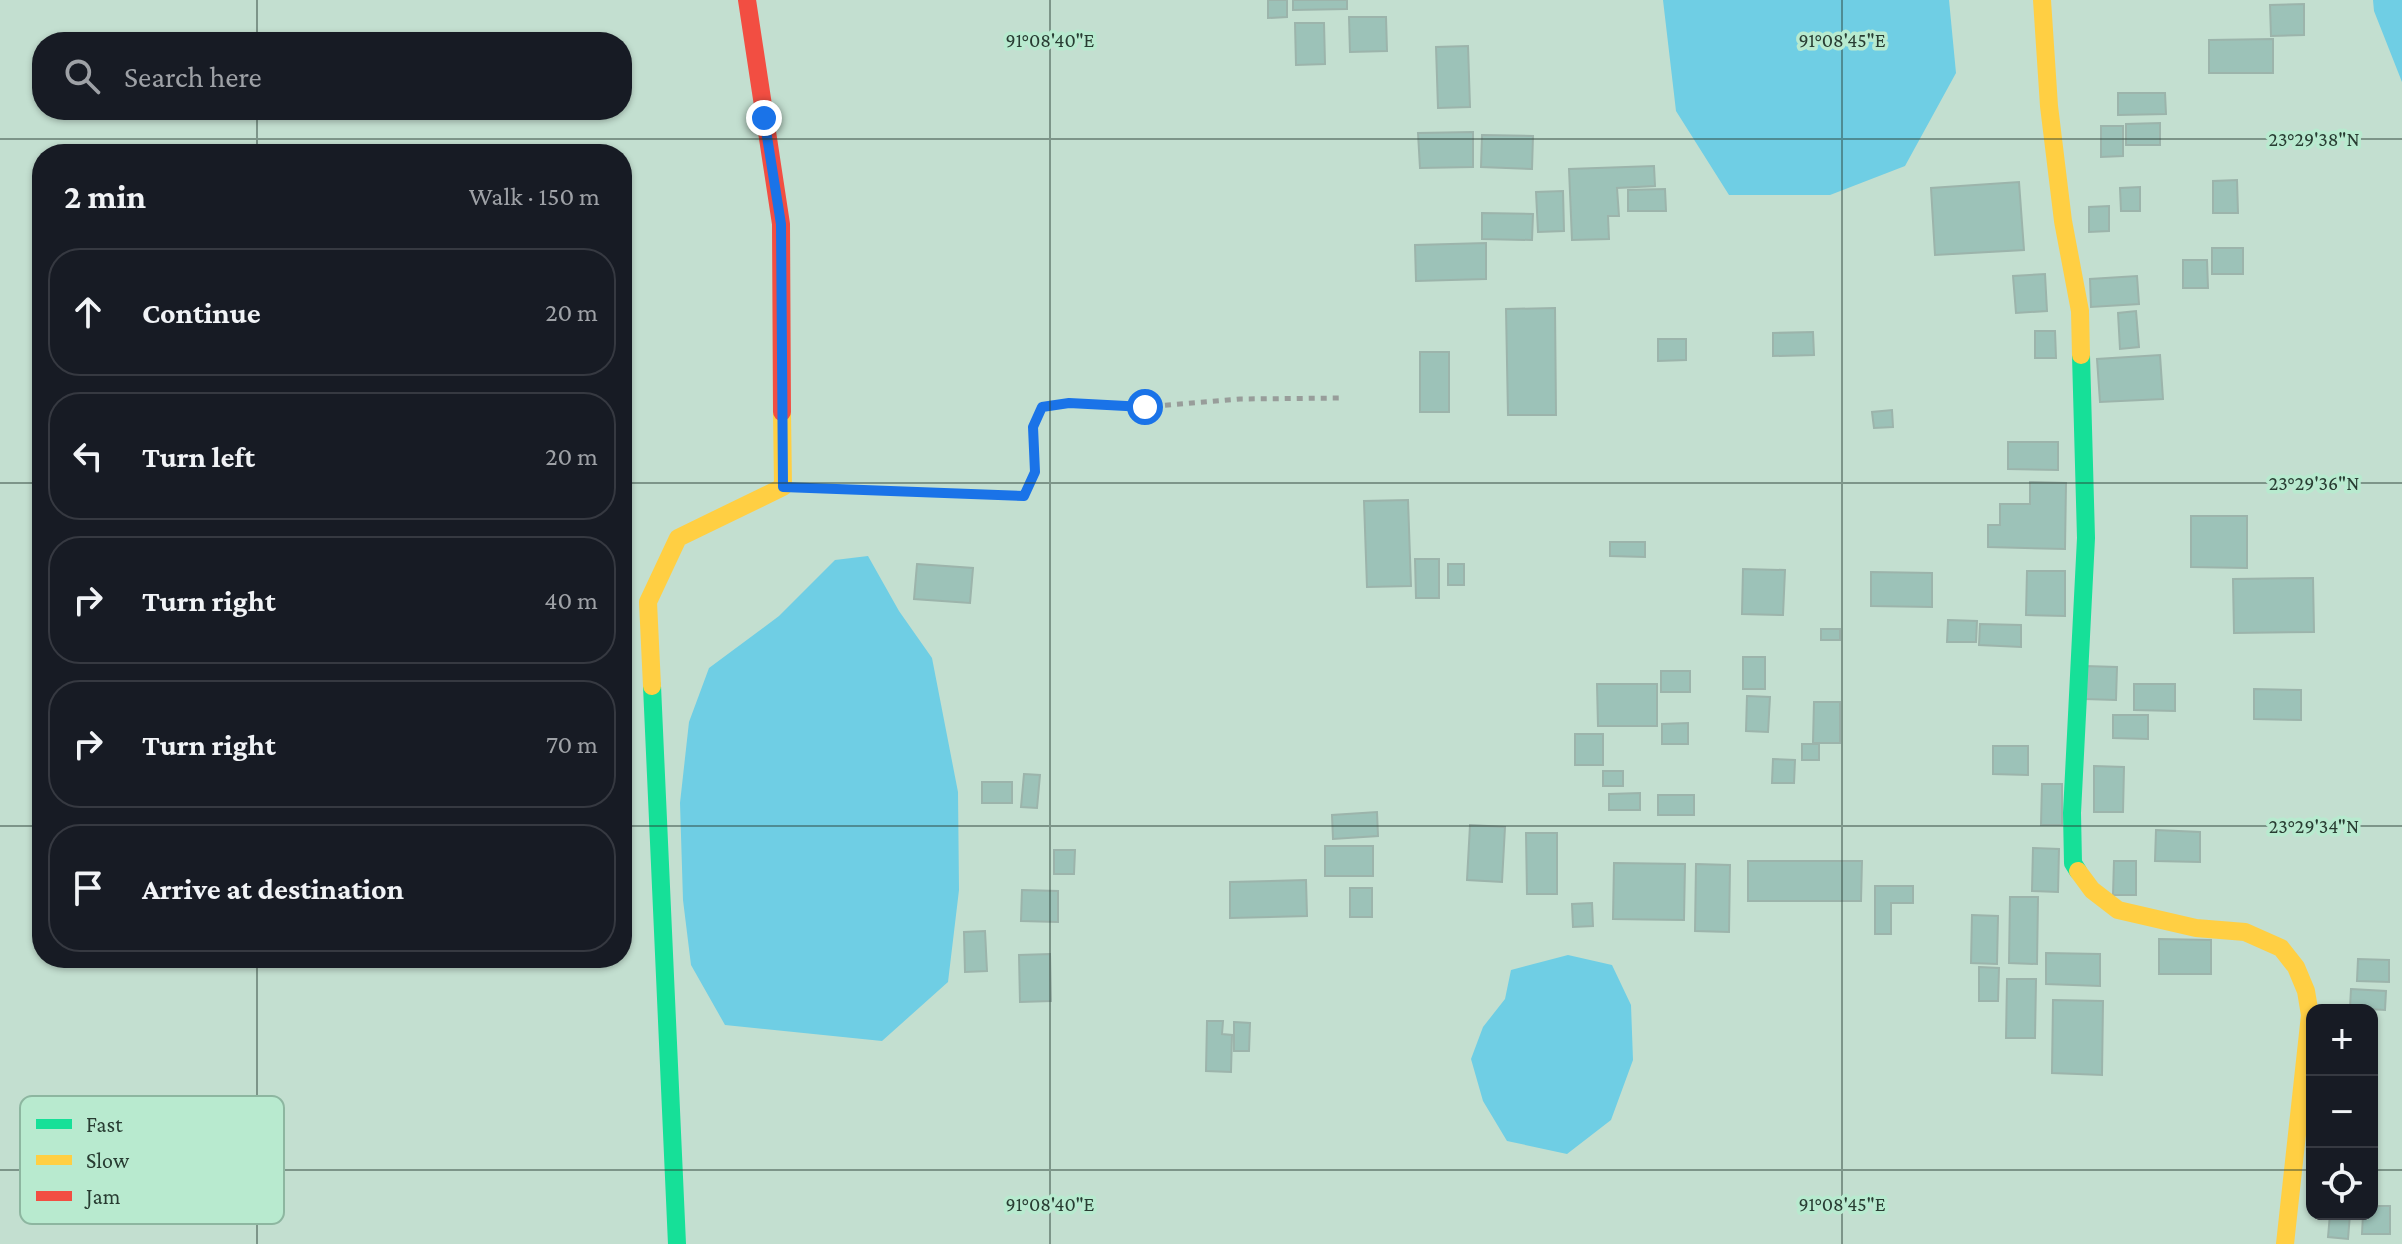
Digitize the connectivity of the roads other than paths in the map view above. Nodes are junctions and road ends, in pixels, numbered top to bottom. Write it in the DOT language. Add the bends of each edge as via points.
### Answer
graph roads {
  1 [pos="747,0"];
  2 [pos="2042,0"];
  3 [pos="677,1244"];
  4 [pos="2285,1244"];
  1 -- 3 [label="street" via="781,224 783,487 678,538 648,602"];
  2 -- 4 [label="street" via="2063,221 2080,311 2086,538 2073,863 2092,890 2118,910 2196,928 2245,932 2281,948 2296,967 2310,1015"];
}
